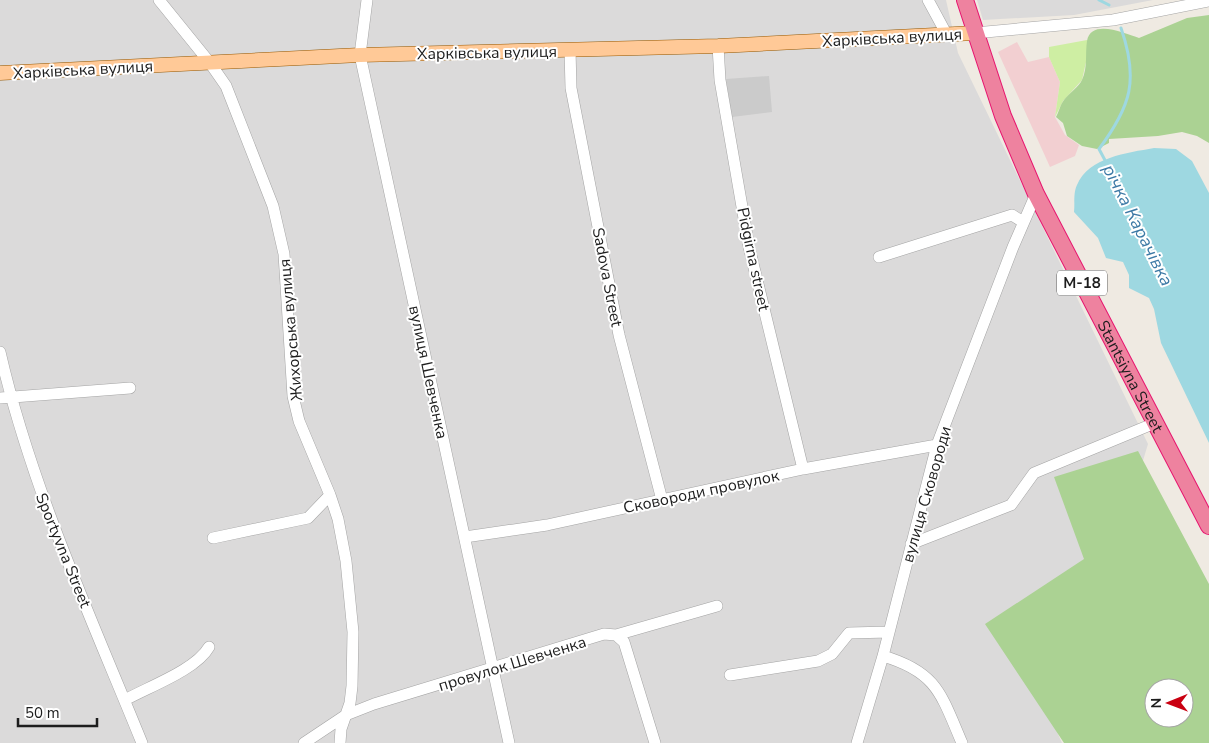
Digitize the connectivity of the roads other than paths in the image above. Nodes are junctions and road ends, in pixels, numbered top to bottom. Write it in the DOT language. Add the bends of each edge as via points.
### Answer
graph roads {
  1 [pos="159,0"];
  2 [pos="367,0"];
  3 [pos="928,0"];
  4 [pos="965,0"];
  5 [pos="1209,1"];
  6 [pos="1168,5"];
  7 [pos="975,33"];
  8 [pos="946,35"];
  9 [pos="718,46"];
  10 [pos="570,50"];
  11 [pos="360,55"];
  12 [pos="210,63"];
  13 [pos="0,73"];
  14 [pos="1036,194"];
  15 [pos="1023,222"];
  16 [pos="879,257"];
  17 [pos="0,352"];
  18 [pos="130,388"];
  19 [pos="5,397"];
  20 [pos="1156,423"];
  21 [pos="937,446"];
  22 [pos="803,469"];
  23 [pos="330,495"];
  24 [pos="662,500"];
  25 [pos="1209,526"];
  26 [pos="465,537"];
  27 [pos="213,538"];
  28 [pos="911,544"];
  29 [pos="717,606"];
  30 [pos="889,632"];
  31 [pos="616,635"];
  32 [pos="209,647"];
  33 [pos="883,656"];
  34 [pos="492,669"];
  35 [pos="730,675"];
  36 [pos="124,700"];
  37 [pos="346,715"];
  38 [pos="142,743"];
  39 [pos="304,743"];
  40 [pos="340,743"];
  41 [pos="509,743"];
  42 [pos="655,743"];
  43 [pos="857,743"];
  44 [pos="962,743"];
  1 -- 12 [label="street, Жихорська вулиця"];
  2 -- 11 [label="street, вулиця Шевченка"];
  3 -- 8 [label="street"];
  4 -- 7 [label="highway, М-18"];
  5 -- 6 [label="street"];
  6 -- 7 [label="street" via="1113,20"];
  7 -- 8 [label="main road, Харківська вулиця"];
  7 -- 14 [label="highway, Stantsiyna Street / М-18" via="1003,116"];
  8 -- 9 [label="main road, Харківська вулиця"];
  9 -- 10 [label="main road, Харківська вулиця"];
  9 -- 22 [label="street, Pidgirna street" via="720,80 749,247"];
  10 -- 11 [label="main road, Харківська вулиця"];
  10 -- 24 [label="street, Sadova Street" via="571,88 619,335"];
  11 -- 12 [label="main road, Харківська вулиця"];
  11 -- 26 [label="street, вулиця Шевченка"];
  12 -- 13 [label="main road, Харківська вулиця"];
  12 -- 23 [label="street, Жихорська вулиця" via="226,86 273,206 284,254 293,396 299,421"];
  14 -- 15 [label="street, вулиця Сковороди"];
  14 -- 20 [label="highway, Stantsiyna Street / М-18"];
  15 -- 16 [label="street" via="1012,215"];
  15 -- 21 [label="street, вулиця Сковороди"];
  17 -- 19 [label="street, Sportyvna Street"];
  18 -- 19 [label="street"];
  19 -- 36 [label="street, Sportyvna Street"];
  20 -- 25 [label="highway, Stantsiyna Street / М-18"];
  20 -- 28 [label="street" via="1034,473 1011,506"];
  21 -- 22 [label="street, Сковороди провулок"];
  21 -- 28 [label="street, вулиця Сковороди"];
  22 -- 24 [label="street, Сковороди провулок"];
  23 -- 27 [label="street" via="308,518"];
  23 -- 37 [label="street, Жихорська вулиця" via="346,561 353,632 352,686"];
  24 -- 26 [label="street, Сковороди провулок" via="547,525"];
  26 -- 34 [label="street, вулиця Шевченка"];
  28 -- 30 [label="street, вулиця Сковороди"];
  29 -- 31 [label="street, провулок Шевченка"];
  30 -- 33 [label="street, вулиця Сковороди"];
  30 -- 35 [label="street" via="849,633 832,654 818,661"];
  31 -- 34 [label="street, провулок Шевченка" via="604,634"];
  31 -- 42 [label="street" via="624,642"];
  32 -- 36 [label="street" via="204,656 193,664"];
  33 -- 43 [label="street, вулиця Сковороди"];
  33 -- 44 [label="street" via="912,666 936,688"];
  34 -- 37 [label="street, провулок Шевченка"];
  34 -- 41 [label="street, вулиця Шевченка"];
  36 -- 38 [label="street, Sportyvna Street"];
  37 -- 39 [label="street, провулок Шевченка"];
  37 -- 40 [label="street, Жихорська вулиця"];
}
